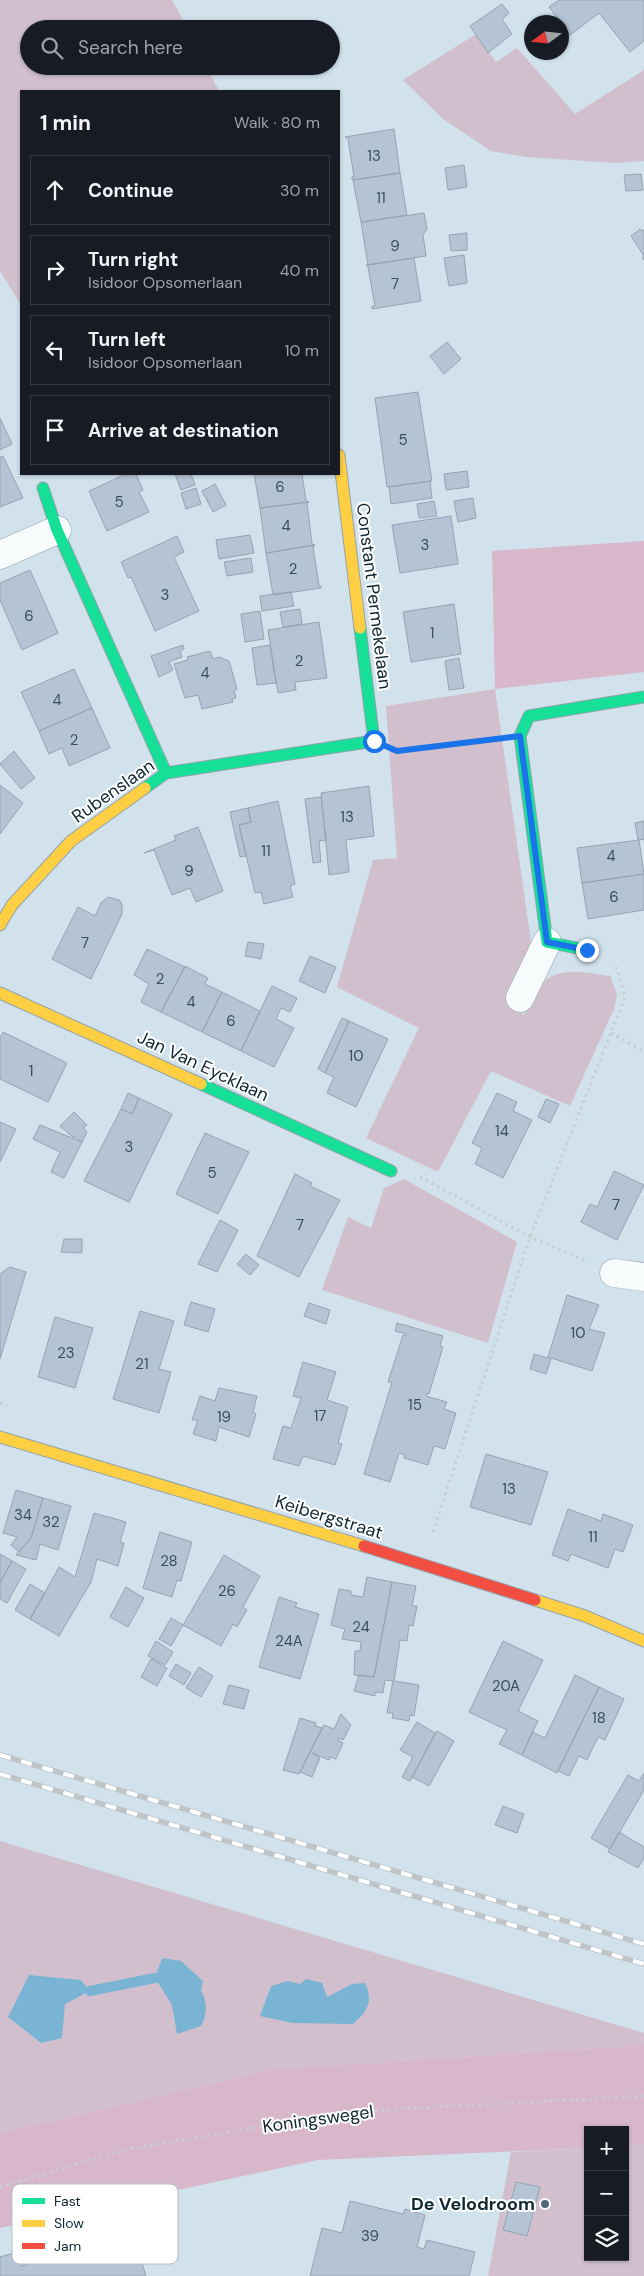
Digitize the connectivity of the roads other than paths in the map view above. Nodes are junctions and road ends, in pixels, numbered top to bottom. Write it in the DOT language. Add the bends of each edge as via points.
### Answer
graph roads {
  1 [pos="340,463"];
  2 [pos="43,488"];
  3 [pos="57,530"];
  4 [pos="0,555"];
  5 [pos="644,697"];
  6 [pos="374,741"];
  7 [pos="166,773"];
  8 [pos="4,909"];
  9 [pos="547,942"];
  10 [pos="587,950"];
  11 [pos="0,993"];
  12 [pos="520,998"];
  13 [pos="390,1172"];
  14 [pos="614,1273"];
  15 [pos="644,1277"];
  16 [pos="0,1437"];
  17 [pos="644,1642"];
  1 -- 6 [label="street, Constant Permekelaan"];
  2 -- 3 [label="street"];
  3 -- 4 [label="street"];
  3 -- 7 [label="street"];
  5 -- 9 [label="street" via="528,716 520,736"];
  6 -- 7 [label="street, Rubenslaan"];
  7 -- 8 [label="street, Rubenslaan" via="71,841"];
  9 -- 10 [label="street"];
  9 -- 12 [label="street"];
  11 -- 13 [label="street, Jan Van Eycklaan"];
  14 -- 15 [label="street"];
  16 -- 17 [label="street, Keibergstraat" via="437,1568 585,1616"];
}
